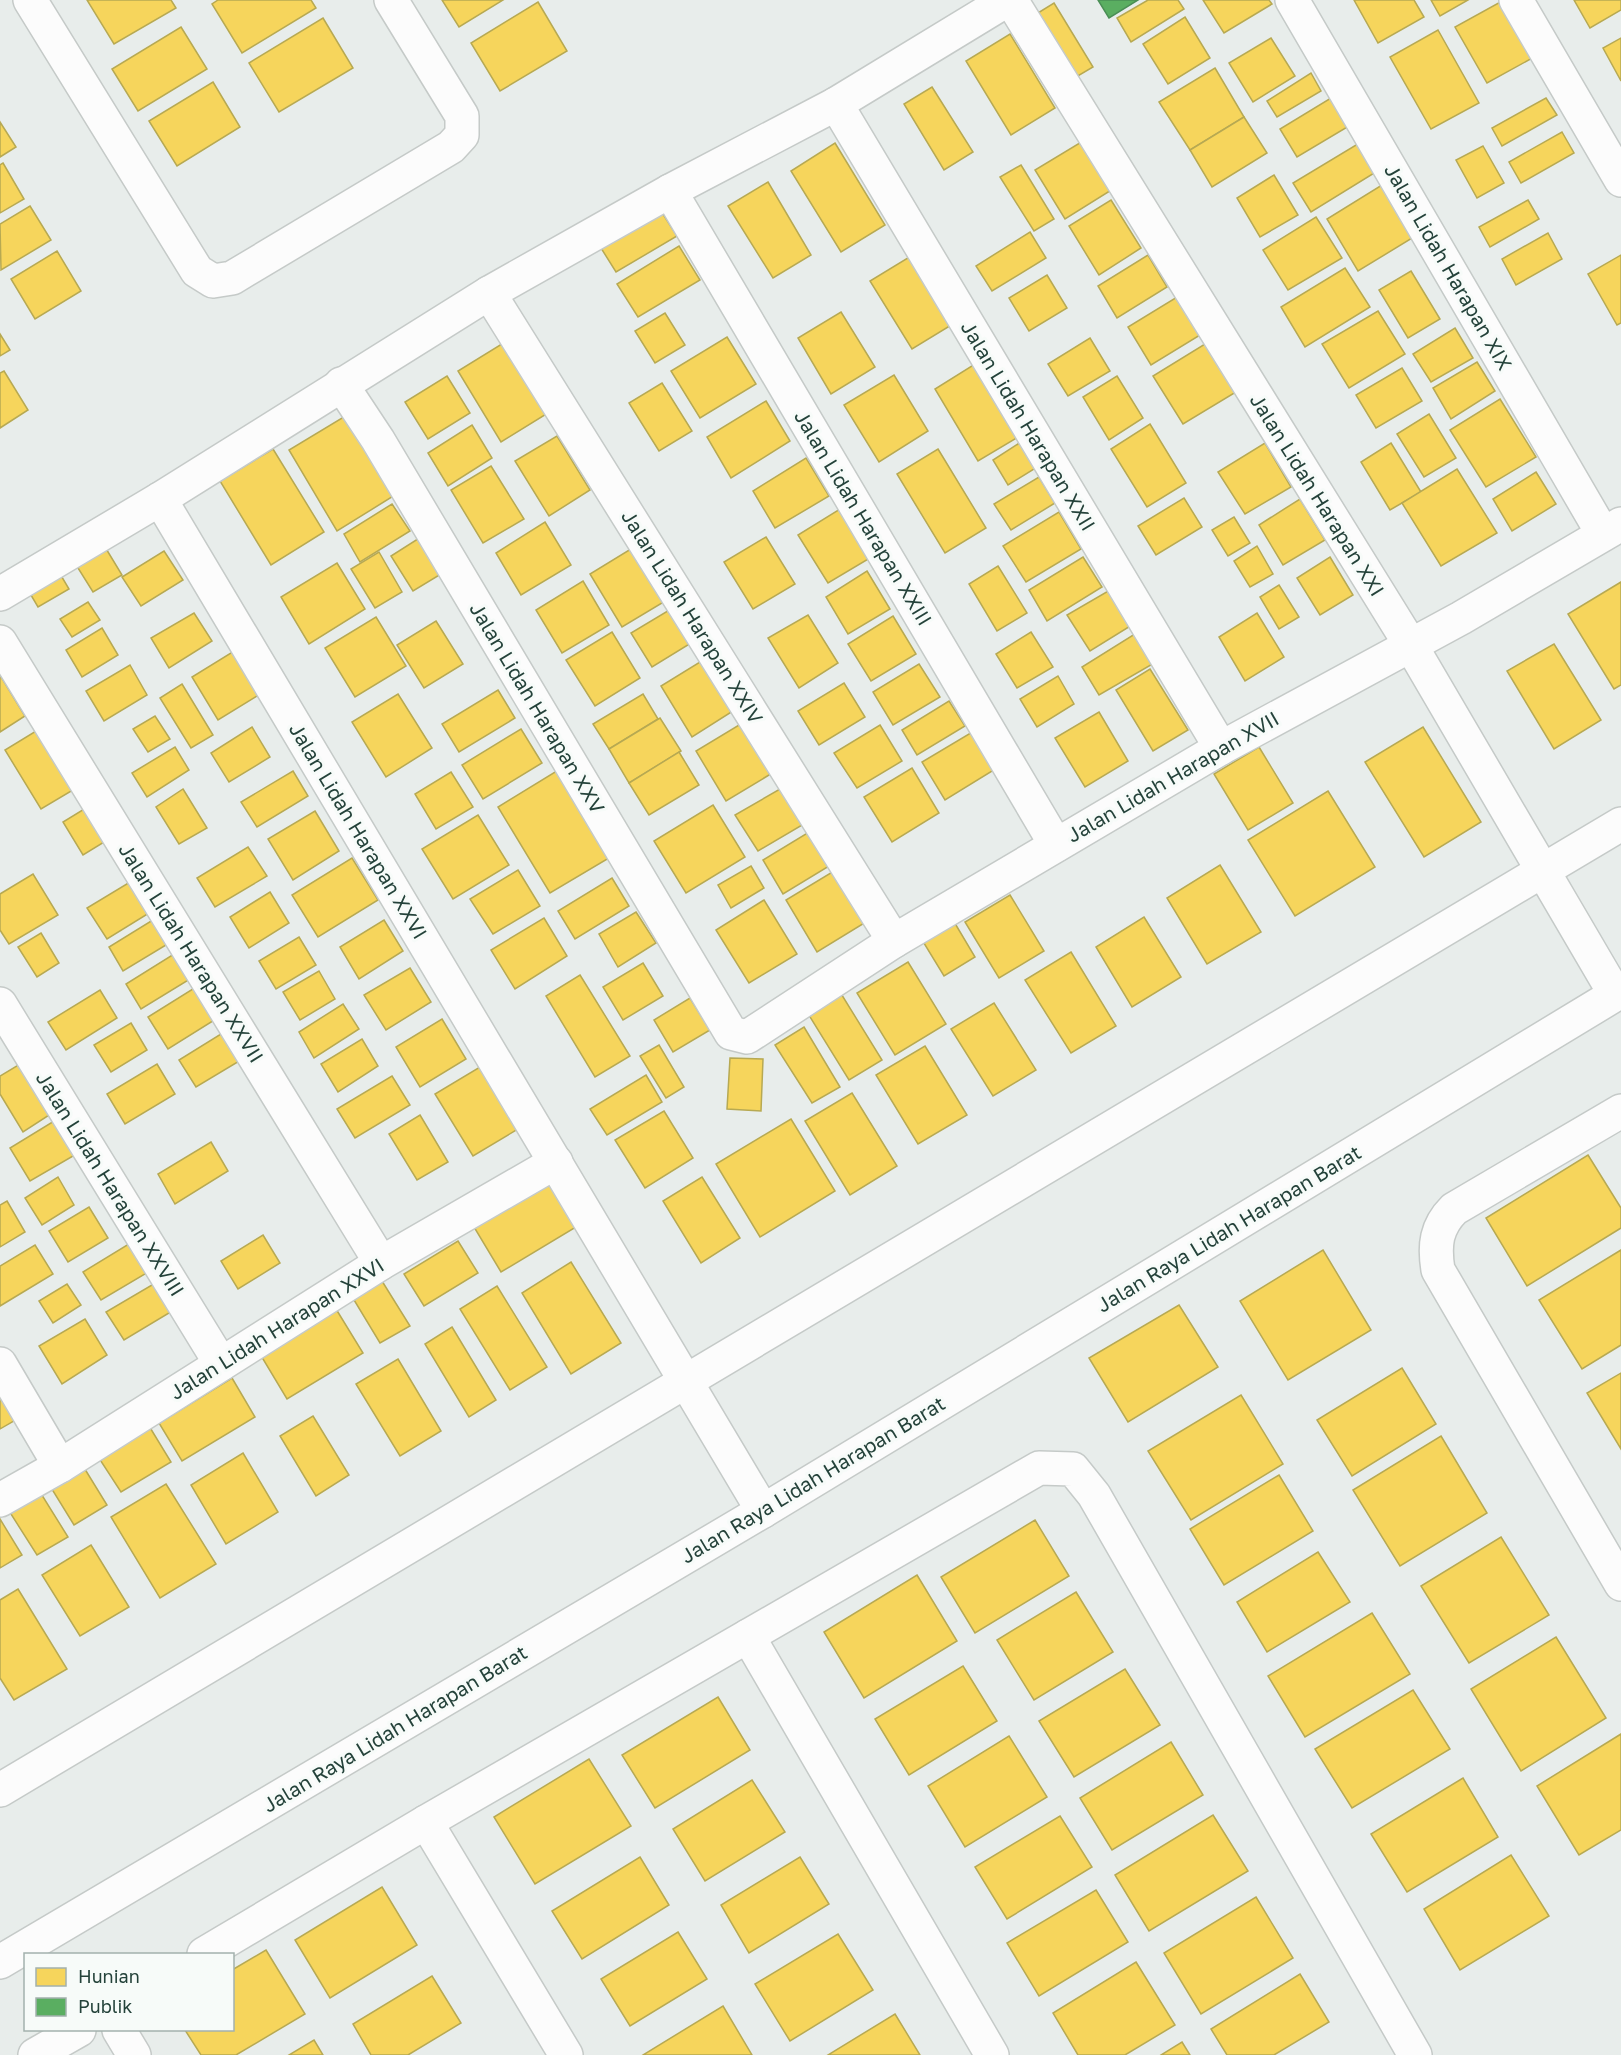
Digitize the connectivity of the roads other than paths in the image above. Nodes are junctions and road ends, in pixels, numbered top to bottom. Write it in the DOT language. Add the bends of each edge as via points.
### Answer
graph roads {
  1 [pos="30,0"];
  2 [pos="391,0"];
  3 [pos="1009,0"];
  4 [pos="1292,0"];
  5 [pos="1516,0"];
  6 [pos="836,104"];
  7 [pos="1621,180"];
  8 [pos="670,191"];
  9 [pos="489,293"];
  10 [pos="341,384"];
  11 [pos="160,499"];
  12 [pos="1612,529"];
  13 [pos="0,594"];
  14 [pos="0,642"];
  15 [pos="1410,645"];
  16 [pos="1221,748"];
  17 [pos="1621,824"];
  18 [pos="1056,845"];
  19 [pos="1542,871"];
  20 [pos="894,941"];
  21 [pos="1618,993"];
  22 [pos="0,1004"];
  23 [pos="731,1033"];
  24 [pos="1621,1112"];
  25 [pos="556,1162"];
  26 [pos="381,1263"];
  27 [pos="0,1364"];
  28 [pos="221,1364"];
  29 [pos="687,1382"];
  30 [pos="60,1466"];
  31 [pos="0,1500"];
  32 [pos="763,1511"];
  33 [pos="1621,1584"];
  34 [pos="748,1635"];
  35 [pos="0,1790"];
  36 [pos="426,1822"];
  37 [pos="206,1953"];
  38 [pos="0,1962"];
  39 [pos="77,2031"];
  40 [pos="120,2031"];
  41 [pos="35,2055"];
  42 [pos="134,2055"];
  43 [pos="566,2055"];
  44 [pos="992,2055"];
  45 [pos="1415,2055"];
  1 -- 2 [label="street" via="197,271 213,281 232,278 452,147 462,135 462,116"];
  3 -- 6 [label="street"];
  3 -- 15 [label="street, Jalan Lidah Harapan XXI"];
  4 -- 12 [label="street, Jalan Lidah Harapan XIX"];
  5 -- 7 [label="street"];
  6 -- 8 [label="street"];
  6 -- 16 [label="street, Jalan Lidah Harapan XXII"];
  8 -- 9 [label="street"];
  8 -- 18 [label="street, Jalan Lidah Harapan XXIII"];
  9 -- 10 [label="street"];
  9 -- 20 [label="street, Jalan Lidah Harapan XXIV"];
  10 -- 11 [label="street"];
  10 -- 23 [label="street, Jalan Lidah Harapan XXV"];
  11 -- 13 [label="street"];
  11 -- 25 [label="street, Jalan Lidah Harapan XXVI"];
  12 -- 15 [label="street, Jalan Lidah Harapan XVII"];
  14 -- 26 [label="street, Jalan Lidah Harapan XXVII"];
  15 -- 16 [label="street, Jalan Lidah Harapan XVII"];
  15 -- 19 [label="street, Jalan Lidah Harapan XXI"];
  16 -- 18 [label="street, Jalan Lidah Harapan XVII"];
  17 -- 19 [label="street"];
  18 -- 20 [label="street, Jalan Lidah Harapan XVII"];
  19 -- 21 [label="street, Jalan Lidah Harapan XXI"];
  19 -- 29 [label="street"];
  20 -- 23 [label="street, Jalan Lidah Harapan XVII" via="747,1037"];
  21 -- 32 [label="street, Jalan Raya Lidah Harapan Barat"];
  22 -- 28 [label="street, Jalan Lidah Harapan XXVIII"];
  24 -- 33 [label="street" via="1454,1209 1443,1220 1435,1252 1438,1270"];
  25 -- 26 [label="street, Jalan Lidah Harapan XXVI"];
  25 -- 29 [label="street, Jalan Lidah Harapan XXVI"];
  26 -- 28 [label="street, Jalan Lidah Harapan XXVI"];
  27 -- 30 [label="street"];
  28 -- 30 [label="street, Jalan Lidah Harapan XXVI"];
  29 -- 32 [label="street, Jalan Lidah Harapan XXVI"];
  29 -- 35 [label="street"];
  30 -- 31 [label="street, Jalan Lidah Harapan XXVI"];
  32 -- 38 [label="street, Jalan Raya Lidah Harapan Barat"];
  34 -- 36 [label="street"];
  34 -- 44 [label="street"];
  34 -- 45 [label="street" via="1039,1468 1073,1470 1094,1496"];
  36 -- 37 [label="street"];
  36 -- 43 [label="street"];
  39 -- 41 [label="street"];
  40 -- 42 [label="street"];
}
